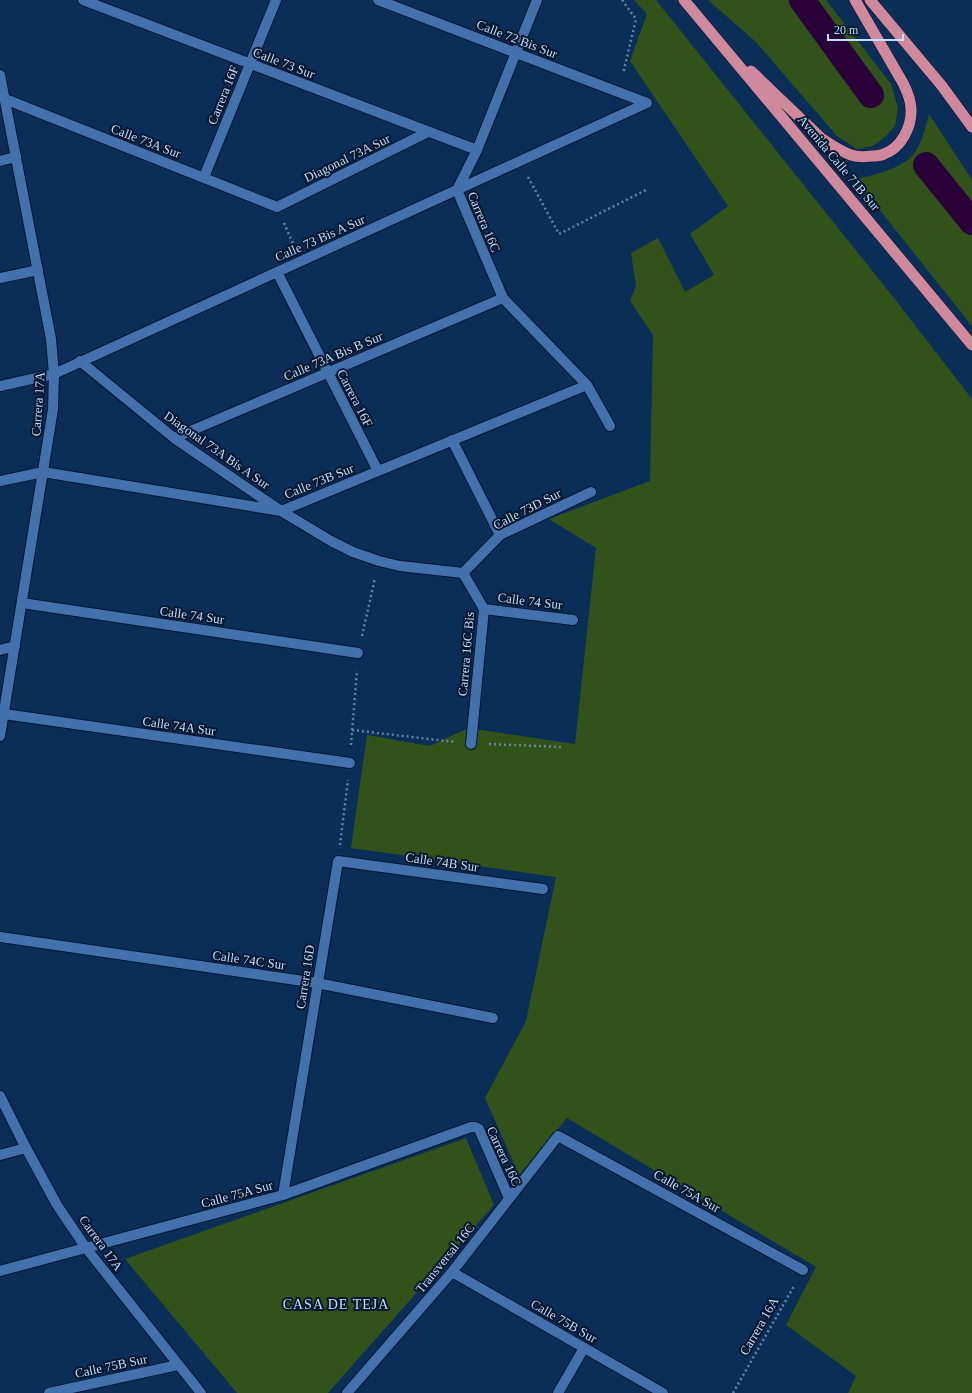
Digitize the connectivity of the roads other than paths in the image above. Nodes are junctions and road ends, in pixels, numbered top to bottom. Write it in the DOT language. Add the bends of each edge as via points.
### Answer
graph roads {
  1 [pos="83,0"];
  2 [pos="276,0"];
  3 [pos="378,0"];
  4 [pos="537,0"];
  5 [pos="684,0"];
  6 [pos="855,0"];
  7 [pos="870,0"];
  8 [pos="712,34"];
  9 [pos="516,53"];
  10 [pos="250,64"];
  11 [pos="0,75"];
  12 [pos="5,99"];
  13 [pos="647,103"];
  14 [pos="972,127"];
  15 [pos="428,132"];
  16 [pos="476,150"];
  17 [pos="16,157"];
  18 [pos="0,161"];
  19 [pos="204,177"];
  20 [pos="457,190"];
  21 [pos="277,207"];
  22 [pos="38,270"];
  23 [pos="277,272"];
  24 [pos="0,278"];
  25 [pos="502,298"];
  26 [pos="972,345"];
  27 [pos="80,362"];
  28 [pos="327,373"];
  29 [pos="54,374"];
  30 [pos="587,385"];
  31 [pos="0,386"];
  32 [pos="610,426"];
  33 [pos="174,438"];
  34 [pos="452,440"];
  35 [pos="378,471"];
  36 [pos="44,472"];
  37 [pos="0,481"];
  38 [pos="591,492"];
  39 [pos="282,511"];
  40 [pos="500,535"];
  41 [pos="463,573"];
  42 [pos="22,603"];
  43 [pos="484,609"];
  44 [pos="573,620"];
  45 [pos="15,646"];
  46 [pos="0,650"];
  47 [pos="358,653"];
  48 [pos="4,714"];
  49 [pos="0,736"];
  50 [pos="471,744"];
  51 [pos="350,763"];
  52 [pos="338,861"];
  53 [pos="543,889"];
  54 [pos="0,937"];
  55 [pos="317,983"];
  56 [pos="493,1018"];
  57 [pos="0,1096"];
  58 [pos="475,1127"];
  59 [pos="558,1136"];
  60 [pos="26,1148"];
  61 [pos="0,1155"];
  62 [pos="283,1195"];
  63 [pos="509,1198"];
  64 [pos="86,1248"];
  65 [pos="803,1270"];
  66 [pos="0,1271"];
  67 [pos="452,1272"];
  68 [pos="584,1348"];
  69 [pos="178,1364"];
  70 [pos="49,1393"];
  71 [pos="201,1393"];
  72 [pos="347,1393"];
  73 [pos="558,1393"];
  74 [pos="663,1393"];
  1 -- 10 [label="street, Calle 73 Sur"];
  2 -- 10 [label="street, Carrera 16F"];
  3 -- 9 [label="street, Calle 72 Bis Sur"];
  4 -- 9 [label="street, Carrera 16C"];
  5 -- 8 [label="highway, Avenida Calle 71B Sur"];
  6 -- 8 [label="highway" via="903,83 911,110 905,136 894,149 884,154 866,157 851,155 821,138"];
  7 -- 14 [label="highway" via="942,86"];
  8 -- 26 [label="highway, Avenida Calle 71B Sur"];
  9 -- 13 [label="street, Calle 72 Bis Sur"];
  9 -- 16 [label="street, Carrera 16C"];
  10 -- 15 [label="street, Calle 73 Sur"];
  10 -- 19 [label="street, Carrera 16F"];
  11 -- 12 [label="street, Carrera 17A"];
  12 -- 17 [label="street, Carrera 17A"];
  12 -- 19 [label="street, Calle 73A Sur"];
  13 -- 20 [label="street, Calle 73 Bis A Sur"];
  15 -- 16 [label="street, Calle 73 Sur"];
  15 -- 21 [label="street, Diagonal 73A Sur"];
  16 -- 20 [label="street, Carrera 16C"];
  17 -- 18 [label="street"];
  17 -- 22 [label="street, Carrera 17A"];
  19 -- 21 [label="street, Calle 73A Sur"];
  20 -- 23 [label="street, Calle 73 Bis A Sur"];
  20 -- 25 [label="street, Carrera 16C"];
  22 -- 24 [label="street"];
  22 -- 29 [label="street, Carrera 17A" via="51,340"];
  23 -- 27 [label="street, Calle 73 Bis A Sur"];
  23 -- 28 [label="street, Carrera 16F"];
  25 -- 28 [label="street, Calle 73A Bis B Sur"];
  25 -- 30 [label="street, Carrera 16C"];
  27 -- 29 [label="street, Calle 73 Bis A Sur"];
  27 -- 33 [label="street, Diagonal 73A Bis A Sur"];
  28 -- 33 [label="street, Calle 73A Bis B Sur"];
  28 -- 35 [label="street, Carrera 16F"];
  29 -- 31 [label="street, Calle 73 Bis A Sur"];
  29 -- 36 [label="street, Carrera 17A" via="53,409"];
  30 -- 32 [label="street, Carrera 16C"];
  30 -- 34 [label="street, Calle 73B Sur"];
  33 -- 39 [label="street, Diagonal 73A Bis A Sur"];
  34 -- 35 [label="street, Calle 73B Sur"];
  34 -- 40 [label="street"];
  35 -- 39 [label="street, Calle 73B Sur"];
  36 -- 37 [label="street, Calle 73B Sur"];
  36 -- 39 [label="street, Calle 73B Sur"];
  36 -- 42 [label="street, Carrera 17A"];
  38 -- 40 [label="street, Calle 73D Sur"];
  39 -- 41 [label="street, Diagonal 73A Bis A Sur" via="331,541 379,561"];
  40 -- 41 [label="street, Calle 73D Sur"];
  41 -- 43 [label="street, Carrera 16C Bis"];
  42 -- 45 [label="street, Carrera 17A"];
  42 -- 47 [label="street, Calle 74 Sur"];
  43 -- 44 [label="street, Calle 74 Sur"];
  43 -- 50 [label="street, Carrera 16C Bis"];
  45 -- 46 [label="street"];
  45 -- 48 [label="street, Carrera 17A"];
  48 -- 49 [label="street, Carrera 17A"];
  48 -- 51 [label="street, Calle 74A Sur"];
  52 -- 53 [label="street, Calle 74B Sur"];
  52 -- 55 [label="street, Carrera 16D"];
  54 -- 55 [label="street, Calle 74C Sur"];
  55 -- 56 [label="street, Calle 74C Sur"];
  55 -- 62 [label="street, Carrera 16D"];
  57 -- 60 [label="street, Carrera 17A"];
  58 -- 62 [label="street, Calle 75A Sur"];
  58 -- 63 [label="street, Carrera 16C" via="480,1129"];
  59 -- 63 [label="street, Transversal 16C"];
  59 -- 65 [label="street, Calle 75A Sur"];
  60 -- 61 [label="street"];
  60 -- 64 [label="street, Carrera 17A" via="57,1204"];
  62 -- 64 [label="street, Calle 75A Sur"];
  63 -- 67 [label="street, Transversal 16C"];
  64 -- 66 [label="street, Calle 75A Sur"];
  64 -- 69 [label="street, Carrera 17A"];
  67 -- 68 [label="street, Calle 75B Sur"];
  67 -- 72 [label="street, Transversal 16C"];
  68 -- 73 [label="street"];
  68 -- 74 [label="street, Calle 75B Sur"];
  69 -- 70 [label="street, Calle 75B Sur"];
  69 -- 71 [label="street, Carrera 17A"];
}
